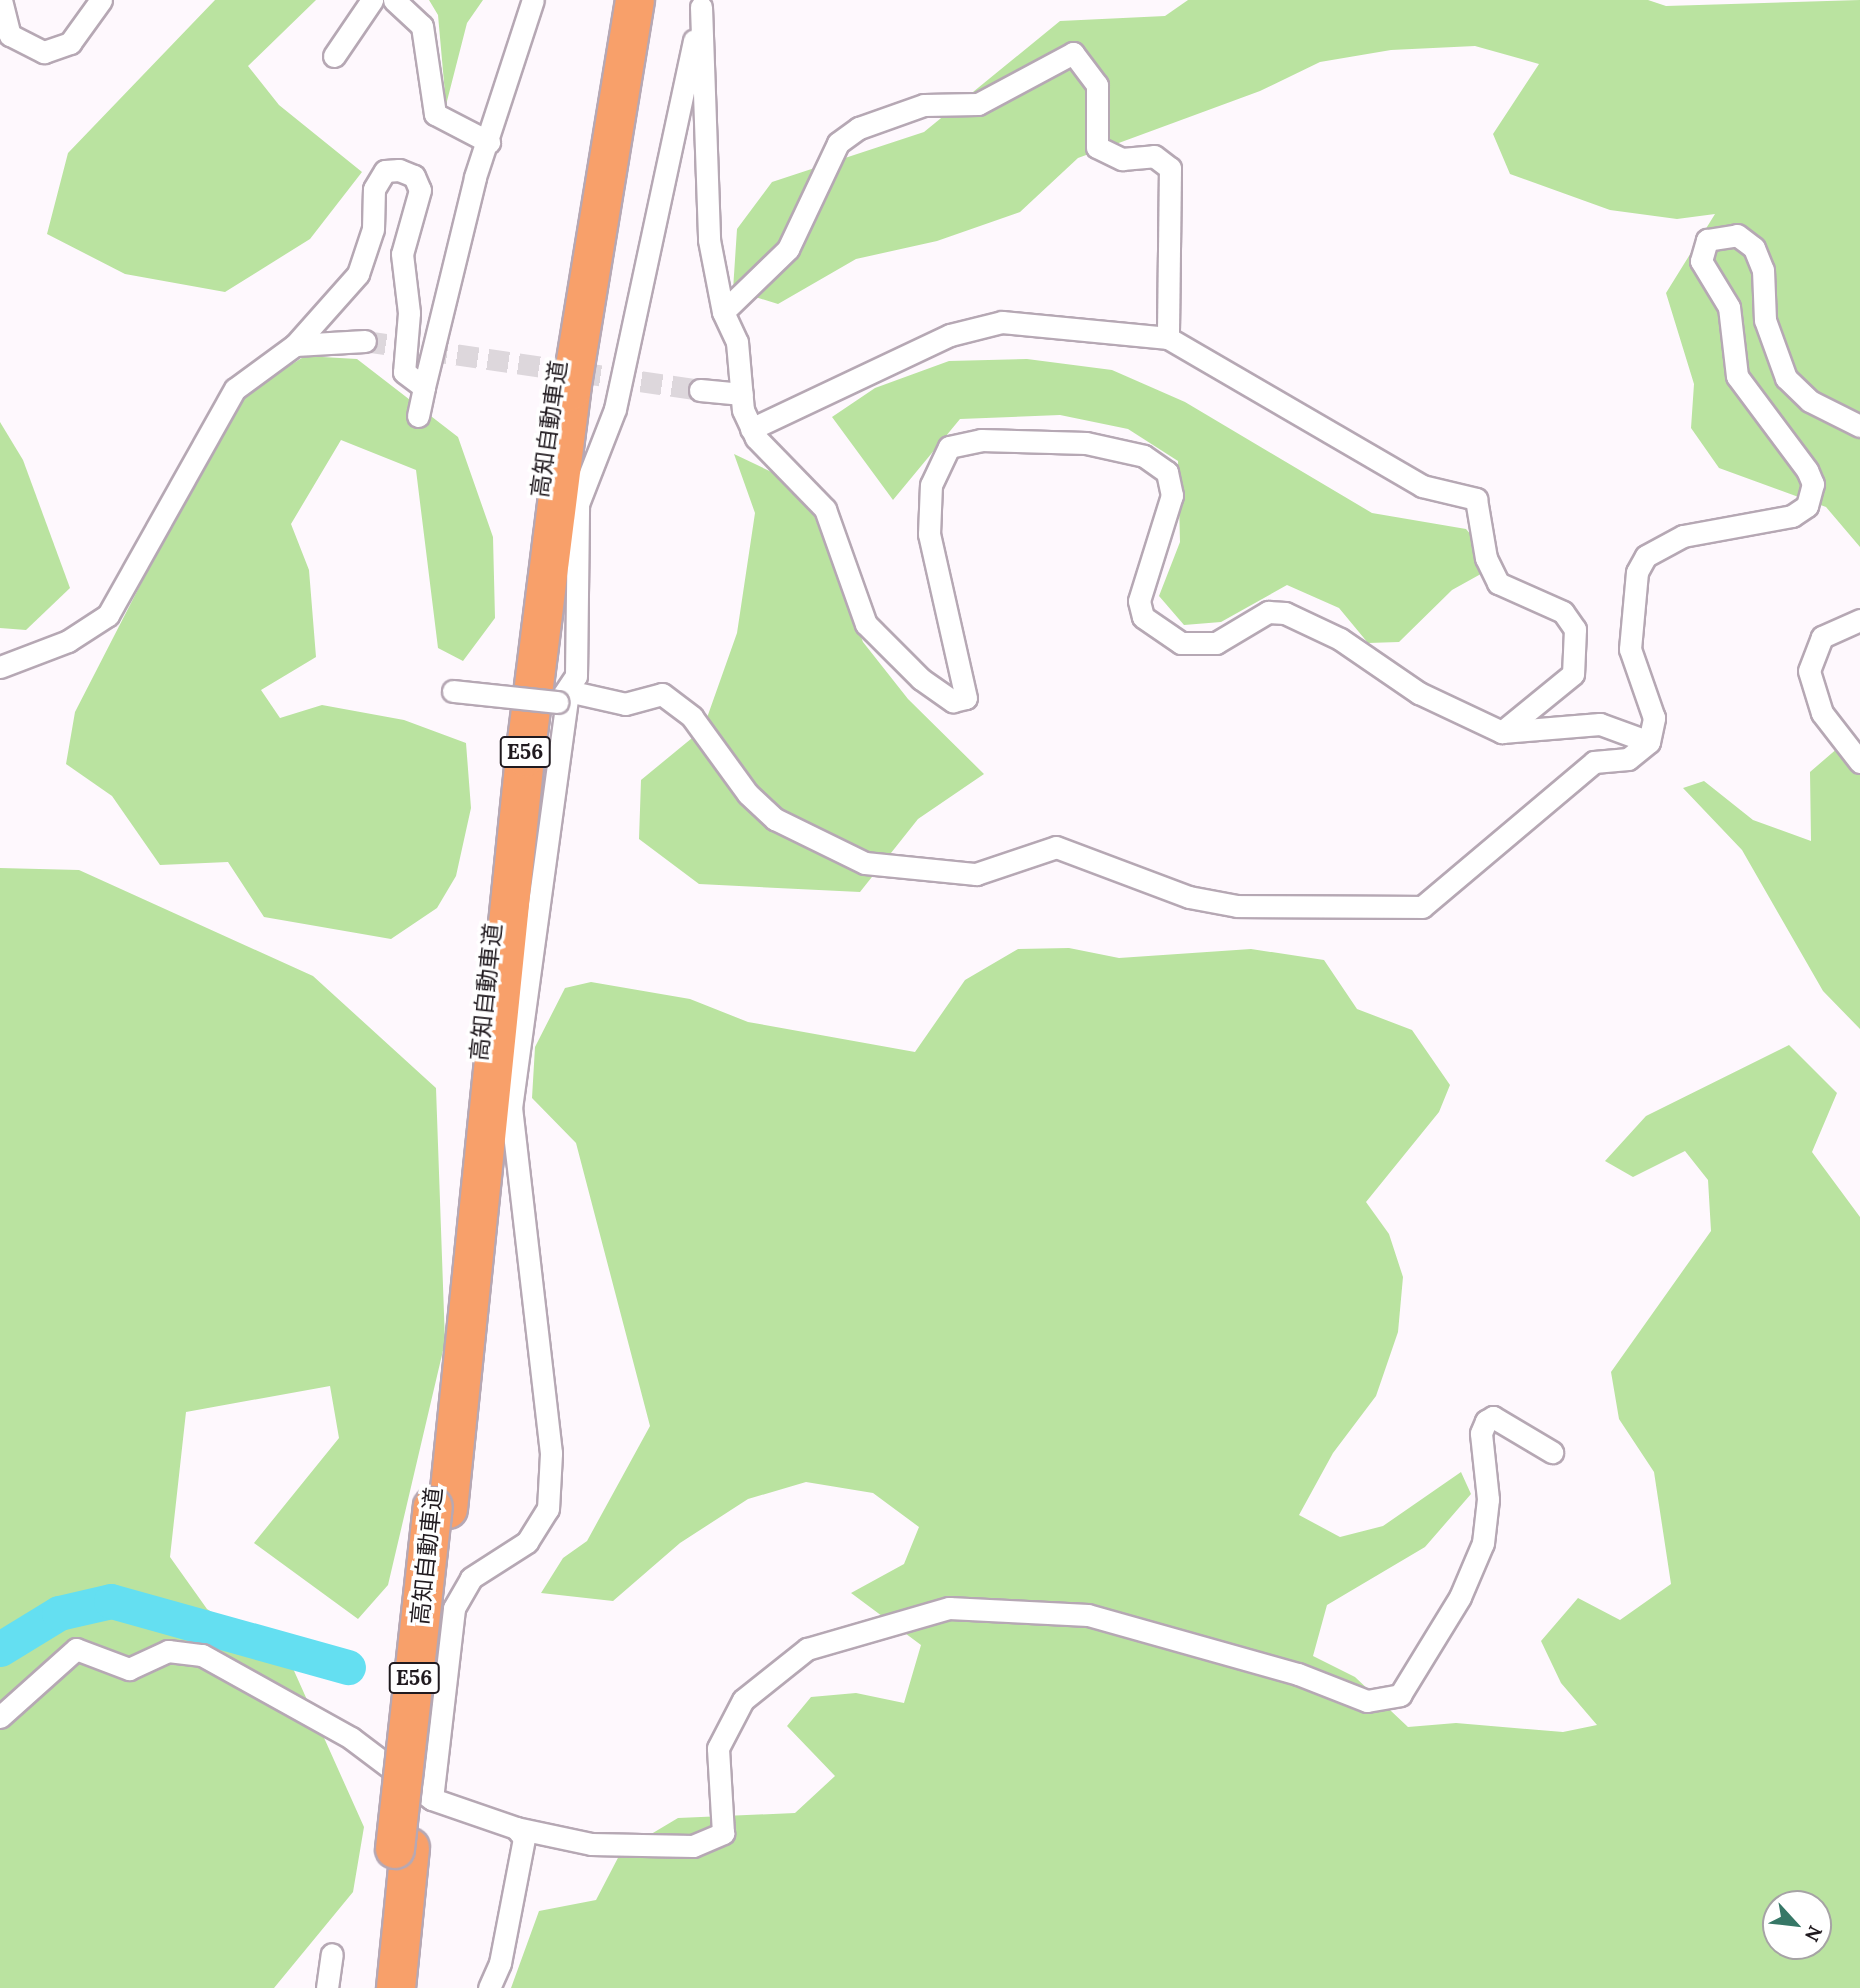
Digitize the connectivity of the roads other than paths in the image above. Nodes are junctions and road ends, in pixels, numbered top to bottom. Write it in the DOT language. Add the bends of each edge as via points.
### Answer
graph roads {
  1 [pos="1,0"];
  2 [pos="101,0"];
  3 [pos="372,0"];
  4 [pos="394,0"];
  5 [pos="533,0"];
  6 [pos="619,0"];
  7 [pos="635,0"];
  8 [pos="702,4"];
  9 [pos="334,57"];
  10 [pos="489,142"];
  11 [pos="723,312"];
  12 [pos="1168,338"];
  13 [pos="365,341"];
  14 [pos="295,345"];
  15 [pos="424,387"];
  16 [pos="700,390"];
  17 [pos="742,394"];
  18 [pos="418,416"];
  19 [pos="1860,426"];
  20 [pos="751,429"];
  21 [pos="1860,620"];
  22 [pos="0,667"];
  23 [pos="453,691"];
  24 [pos="563,697"];
  25 [pos="1502,732"];
  26 [pos="1649,742"];
  27 [pos="1860,762"];
  28 [pos="1552,1452"];
  29 [pos="440,1508"];
  30 [pos="0,1717"];
  31 [pos="432,1799"];
  32 [pos="516,1828"];
  33 [pos="403,1848"];
  34 [pos="332,1954"];
  35 [pos="327,1988"];
  36 [pos="379,1988"];
  37 [pos="396,1988"];
  38 [pos="489,1988"];
  1 -- 2 [label="street" via="10,35 44,52 71,43"];
  3 -- 9 [label="street"];
  4 -- 10 [label="street" via="422,26 435,114"];
  5 -- 10 [label="street"];
  6 -- 29 [label="highway, 高知自動車道 / E56" via="549,417"];
  7 -- 29 [label="highway, 高知自動車道 / E56" via="571,391"];
  8 -- 11 [label="street" via="704,179"];
  8 -- 24 [label="street" via="615,409 578,504 576,676"];
  10 -- 15 [label="street" via="475,177"];
  11 -- 12 [label="street" via="788,249 838,144 859,128 924,105 978,104 1073,52 1097,85 1097,147 1122,159 1154,156 1170,168"];
  11 -- 17 [label="street" via="737,342"];
  12 -- 20 [label="street" via="1002,322 950,335"];
  12 -- 25 [label="street" via="1422,486 1476,499 1486,558 1498,583 1563,612 1575,629 1573,674"];
  13 -- 14 [label="street"];
  14 -- 15 [label="street" via="358,274 373,229 374,189 385,171 399,170 414,176 420,190 402,254 409,313 404,372"];
  14 -- 22 [label="street" via="235,389 223,406 108,615 68,641"];
  15 -- 18 [label="street"];
  16 -- 17 [label="street"];
  17 -- 20 [label="street"];
  19 -- 26 [label="street" via="1810,401 1786,378 1765,320 1763,270 1754,248 1737,235 1707,240 1701,261 1729,307 1741,386 1800,457 1812,495 1792,516 1683,536 1646,556 1637,572 1630,649 1654,718"];
  20 -- 25 [label="street" via="825,509 866,624 953,701 966,698 964,671 946,623 929,534 931,485 949,447 981,439 1086,443 1144,456 1167,472 1172,495 1139,601 1153,624 1181,643 1216,643 1268,612 1285,613 1340,639 1419,693"];
  21 -- 27 [label="street" via="1822,637 1809,671 1822,713"];
  23 -- 24 [label="street, bridge"];
  24 -- 26 [label="street" via="625,704 662,694 692,717 748,794 775,820 865,863 976,874 1056,847 1189,897 1237,906 1422,907 1594,762 1628,759"];
  24 -- 31 [label="street" via="510,1108 551,1453 548,1509 527,1542 471,1578 454,1608"];
  25 -- 26 [label="street" via="1600,724"];
  28 -- 32 [label="street" via="1493,1417 1486,1421 1481,1433 1488,1499 1483,1543 1460,1597 1400,1695 1367,1701 1298,1674 1088,1615 949,1608 807,1649 743,1700 718,1748 723,1833 693,1846 645,1849"];
  29 -- 33 [label="highway, 高知自動車道 / E56"];
  30 -- 31 [label="street" via="76,1649 129,1669 168,1651 202,1655 351,1738"];
  31 -- 32 [label="street"];
  32 -- 38 [label="street" via="524,1838 500,1963"];
  33 -- 36 [label="highway, 高知自動車道 / E56"];
  33 -- 37 [label="highway, 高知自動車道 / E56"];
  34 -- 35 [label="street"];
}
